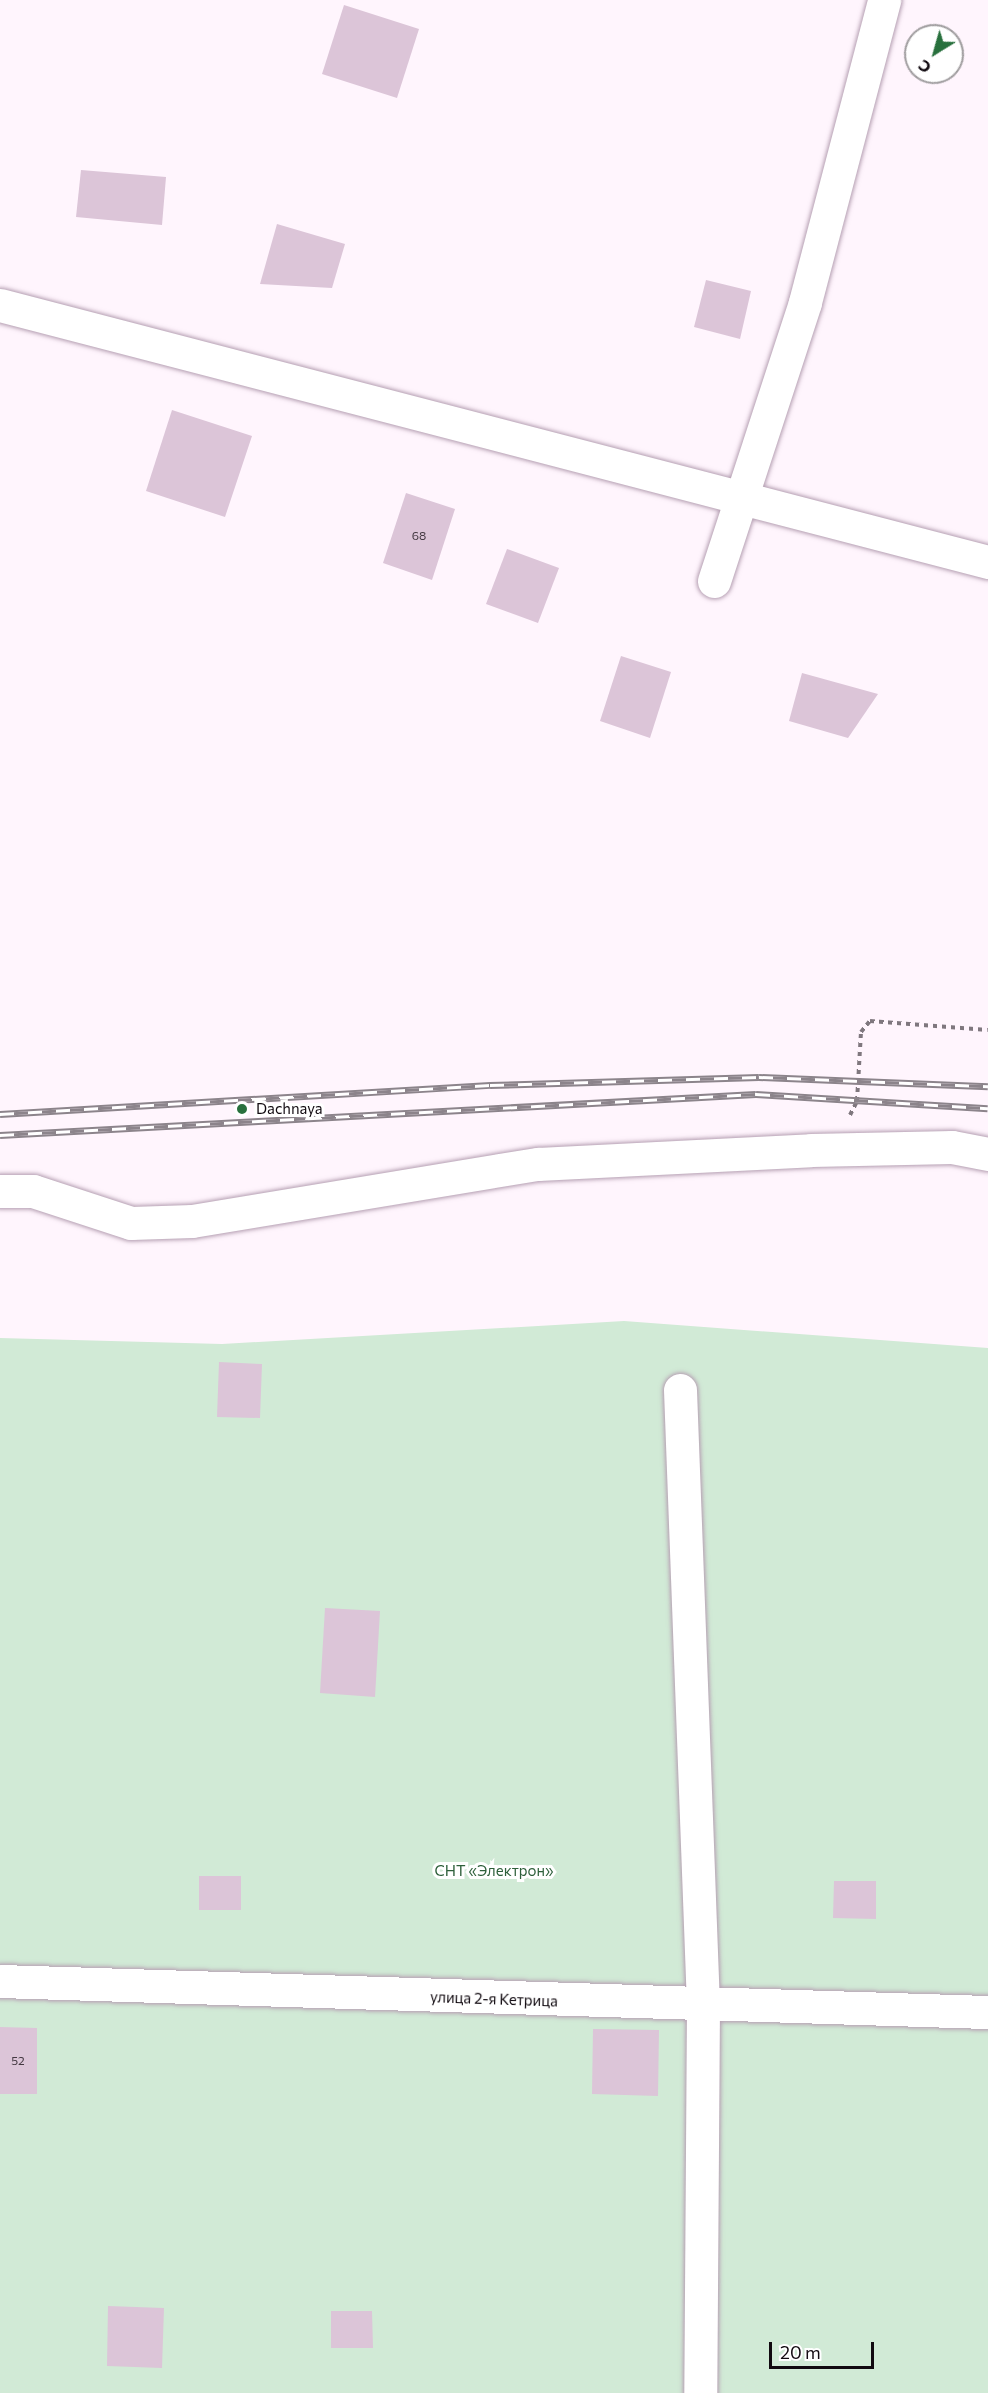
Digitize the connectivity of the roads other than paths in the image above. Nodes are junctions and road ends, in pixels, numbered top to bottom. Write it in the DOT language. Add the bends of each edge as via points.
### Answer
graph roads {
  1 [pos="884,0"];
  2 [pos="0,305"];
  3 [pos="742,496"];
  4 [pos="988,562"];
  5 [pos="714,581"];
  6 [pos="988,1154"];
  7 [pos="0,1191"];
  8 [pos="680,1390"];
  9 [pos="0,1981"];
  10 [pos="703,2005"];
  11 [pos="988,2012"];
  12 [pos="700,2393"];
  1 -- 3 [label="street" via="805,302"];
  2 -- 3 [label="street"];
  3 -- 4 [label="street"];
  3 -- 5 [label="street"];
  6 -- 7 [label="street" via="952,1148 811,1150 538,1164 192,1221 131,1223 33,1191"];
  8 -- 10 [label="street"];
  9 -- 10 [label="street, улица 2-я Кетрица"];
  10 -- 11 [label="street, улица 2-я Кетрица"];
  10 -- 12 [label="street"];
}
